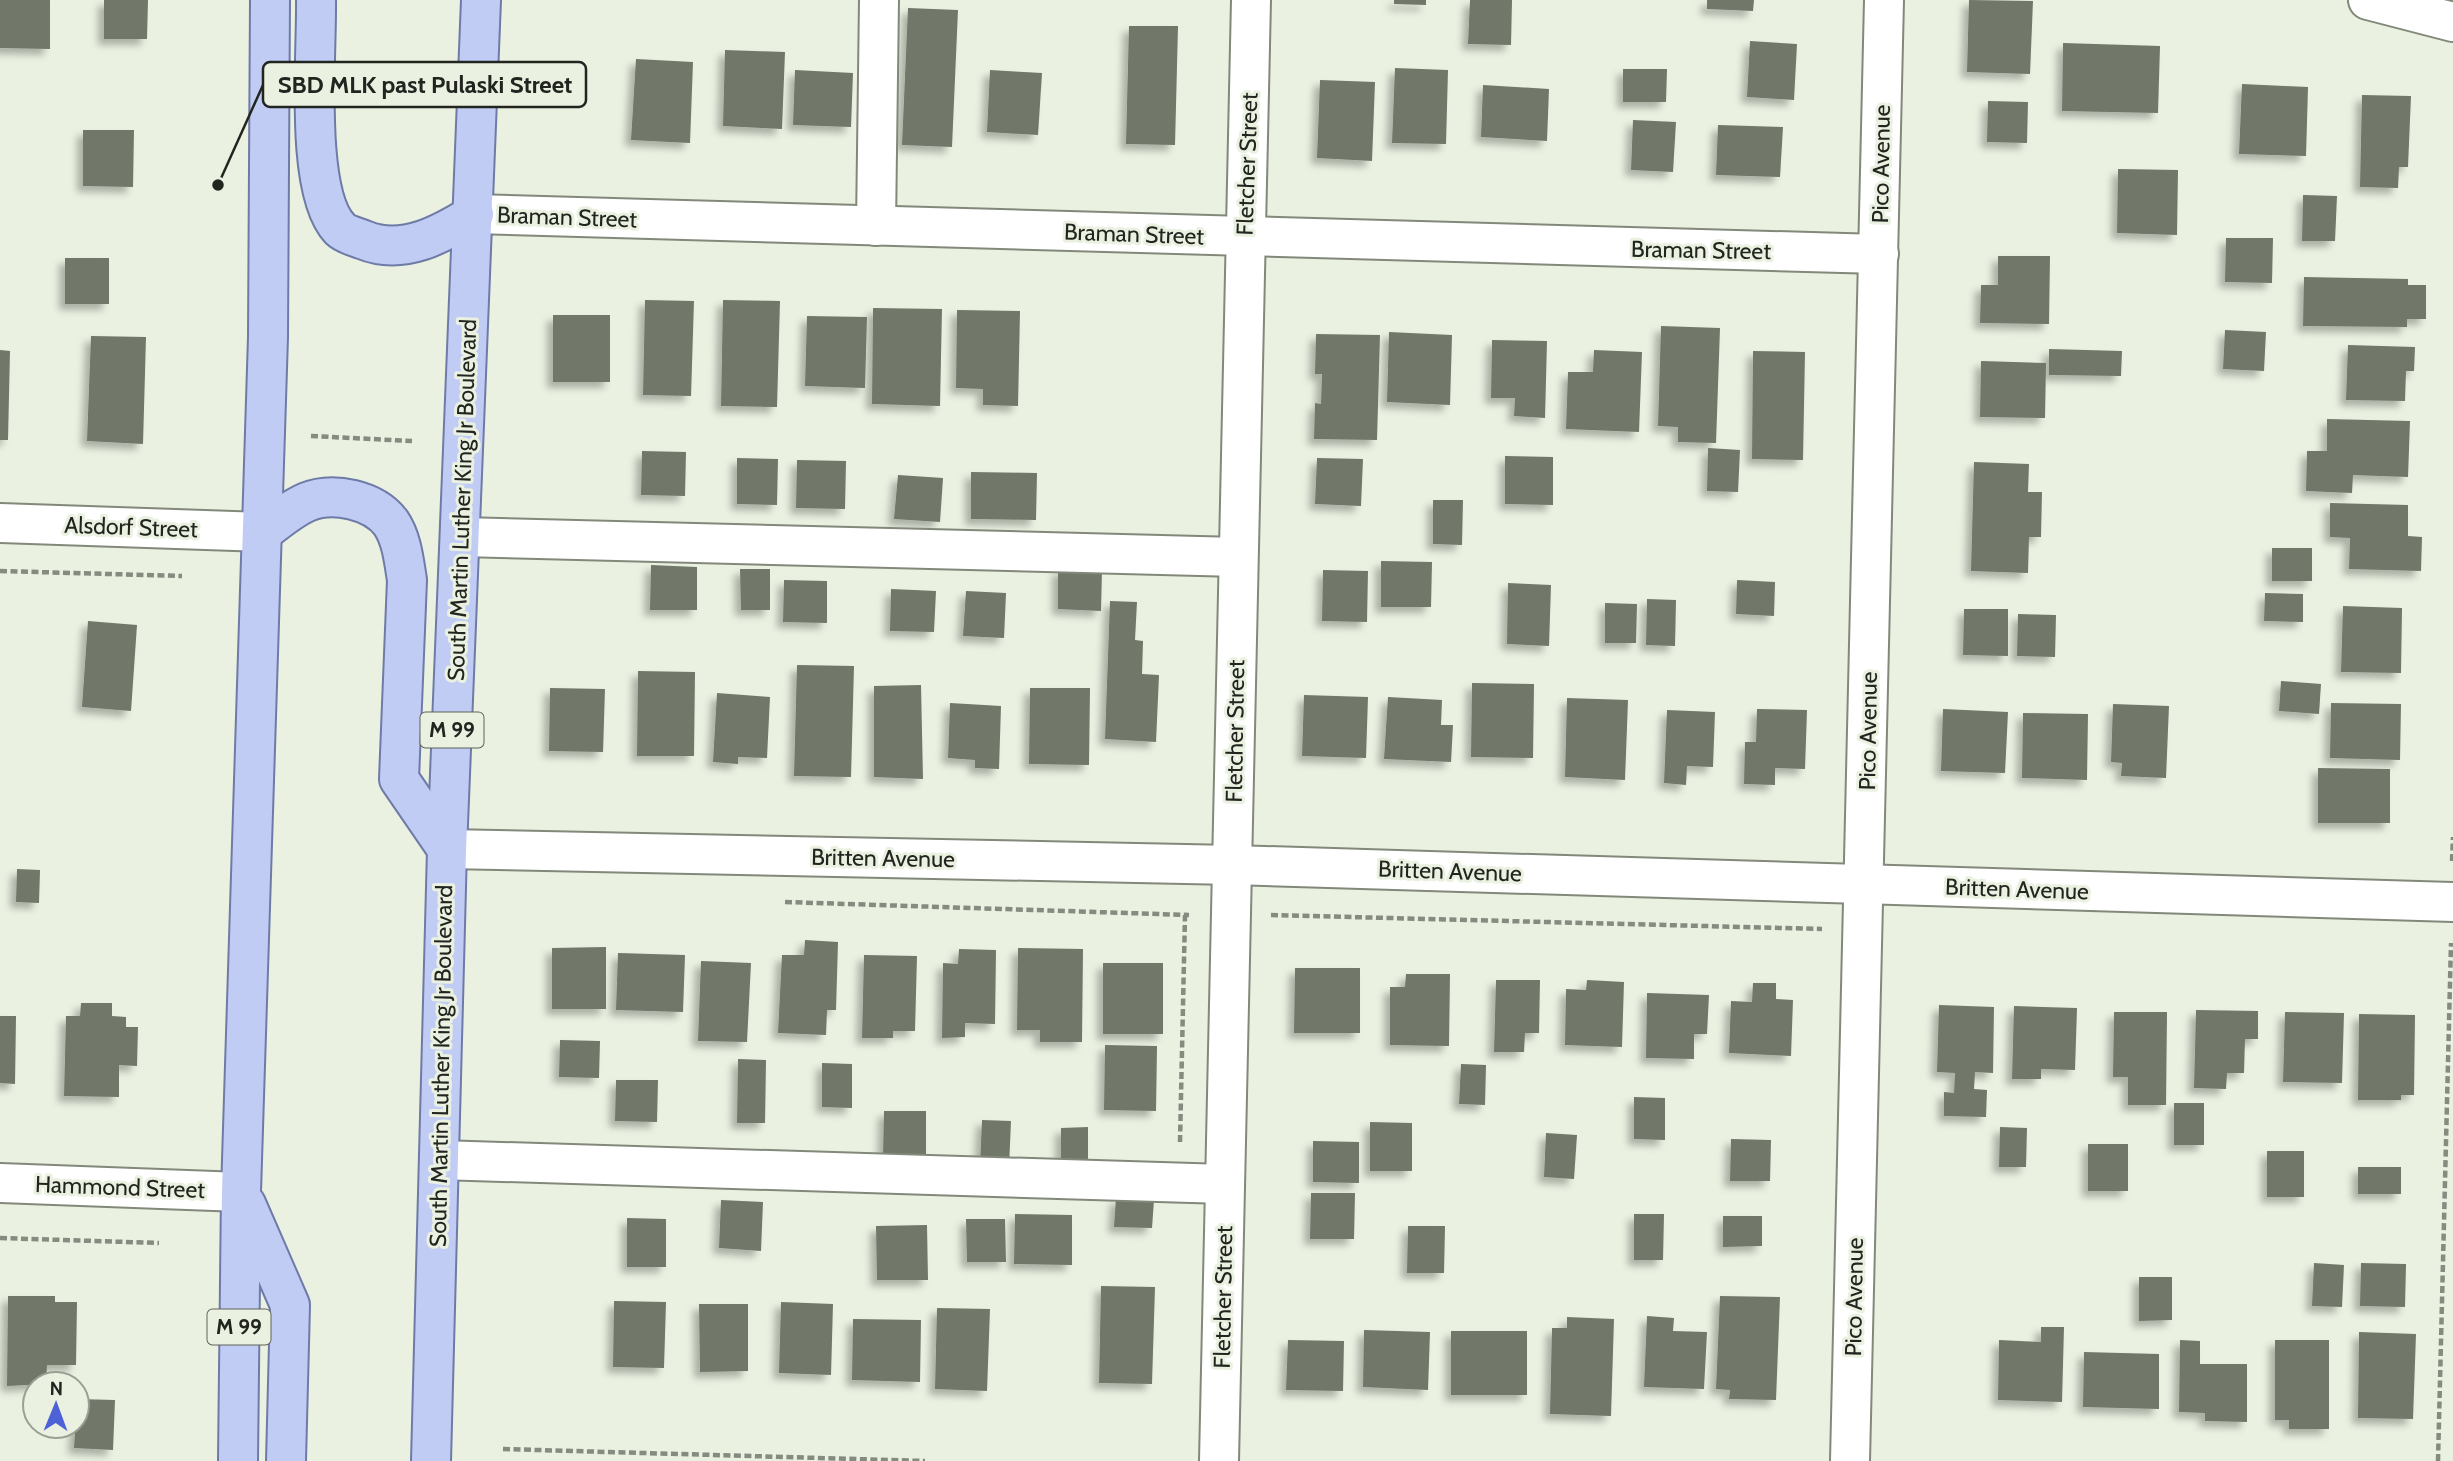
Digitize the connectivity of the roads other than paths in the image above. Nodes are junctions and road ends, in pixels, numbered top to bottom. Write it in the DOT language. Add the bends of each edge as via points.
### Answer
graph roads {
  1 [pos="270,0"];
  2 [pos="316,0"];
  3 [pos="481,0"];
  4 [pos="879,0"];
  5 [pos="1251,0"];
  6 [pos="1885,0"];
  7 [pos="2368,0"];
  8 [pos="2453,22"];
  9 [pos="474,214"];
  10 [pos="876,226"];
  11 [pos="1245,237"];
  12 [pos="1879,254"];
  13 [pos="0,523"];
  14 [pos="263,532"];
  15 [pos="461,537"];
  16 [pos="1238,557"];
  17 [pos="447,849"];
  18 [pos="1233,865"];
  19 [pos="1864,884"];
  20 [pos="2452,902"];
  21 [pos="439,1160"];
  22 [pos="0,1183"];
  23 [pos="1225,1184"];
  24 [pos="241,1192"];
  25 [pos="238,1461"];
  26 [pos="286,1461"];
  27 [pos="431,1461"];
  28 [pos="1219,1461"];
  29 [pos="1850,1461"];
  1 -- 14 [label="main road, M 99"];
  2 -- 9 [label="main road" via="316,154 325,204 341,231 373,244 411,244"];
  3 -- 9 [label="main road, South Martin Luther King Jr Boulevard / M 99"];
  4 -- 10 [label="street"];
  5 -- 11 [label="street, Fletcher Street"];
  6 -- 12 [label="street, Pico Avenue"];
  7 -- 8 [label="street"];
  9 -- 10 [label="street, Braman Street"];
  9 -- 15 [label="main road, South Martin Luther King Jr Boulevard / M 99"];
  10 -- 11 [label="street, Braman Street"];
  11 -- 12 [label="street, Braman Street"];
  11 -- 16 [label="street, Fletcher Street"];
  12 -- 19 [label="street, Pico Avenue"];
  13 -- 14 [label="street, Alsdorf Street"];
  14 -- 17 [label="main road" via="310,500 337,497 369,504 391,523 407,580 399,779"];
  14 -- 24 [label="main road, M 99"];
  15 -- 16 [label="street"];
  15 -- 17 [label="main road, South Martin Luther King Jr Boulevard / M 99"];
  16 -- 18 [label="street, Fletcher Street"];
  17 -- 18 [label="street, Britten Avenue"];
  17 -- 21 [label="main road, South Martin Luther King Jr Boulevard / M 99"];
  18 -- 19 [label="street, Britten Avenue"];
  18 -- 23 [label="street, Fletcher Street"];
  19 -- 20 [label="street, Britten Avenue"];
  19 -- 29 [label="street, Pico Avenue"];
  21 -- 23 [label="street"];
  21 -- 27 [label="main road, South Martin Luther King Jr Boulevard / M 99"];
  22 -- 24 [label="street, Hammond Street"];
  23 -- 28 [label="street, Fletcher Street"];
  24 -- 25 [label="main road, M 99"];
  24 -- 26 [label="main road" via="290,1305"];
}
